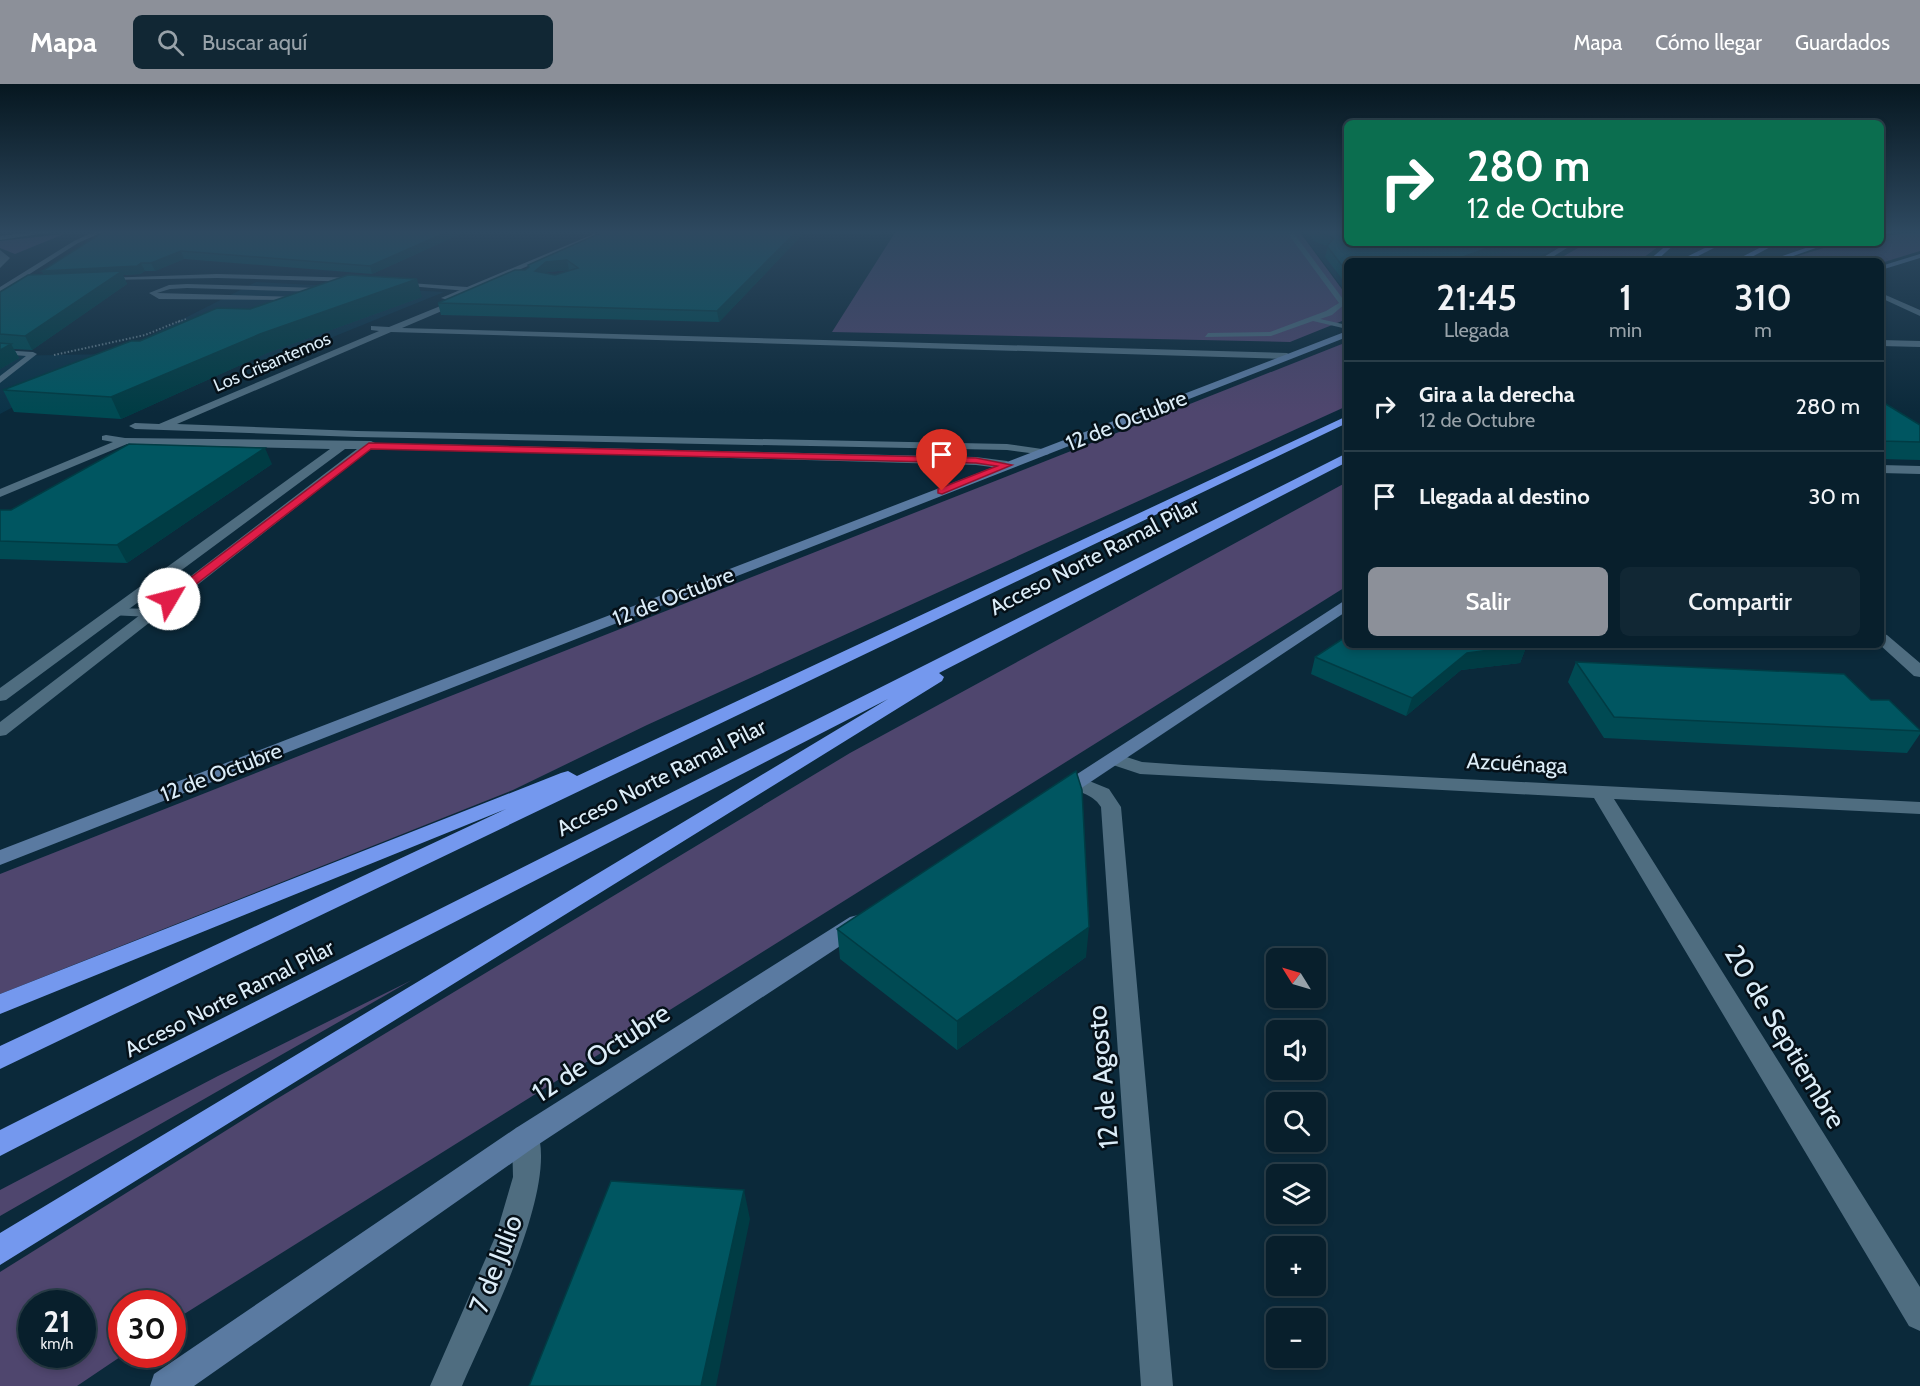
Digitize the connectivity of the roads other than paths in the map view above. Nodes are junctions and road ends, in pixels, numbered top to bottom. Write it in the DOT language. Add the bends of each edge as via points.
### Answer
graph roads {
  1 [pos="156,292"];
  2 [pos="314,292"];
  3 [pos="461,292"];
  4 [pos="481,292"];
  5 [pos="1335,292"];
  6 [pos="1884,296"];
  7 [pos="257,299"];
  8 [pos="236,307"];
  9 [pos="1920,313"];
  10 [pos="1313,319"];
  11 [pos="1344,326"];
  12 [pos="374,328"];
  13 [pos="390,330"];
  14 [pos="1208,335"];
  15 [pos="1344,335"];
  16 [pos="1884,343"];
  17 [pos="1920,344"];
  18 [pos="0,352"];
  19 [pos="1287,356"];
  20 [pos="0,380"];
  21 [pos="1344,420"];
  22 [pos="135,426"];
  23 [pos="158,428"];
  24 [pos="357,434"];
  25 [pos="382,434"];
  26 [pos="106,438"];
  27 [pos="125,441"];
  28 [pos="813,442"];
  29 [pos="340,446"];
  30 [pos="369,446"];
  31 [pos="1045,452"];
  32 [pos="807,456"];
  33 [pos="1344,459"];
  34 [pos="1008,465"];
  35 [pos="1884,469"];
  36 [pos="1920,470"];
  37 [pos="0,481"];
  38 [pos="0,493"];
  39 [pos="1058,603"];
  40 [pos="1344,606"];
  41 [pos="114,612"];
  42 [pos="150,613"];
  43 [pos="1884,641"];
  44 [pos="1920,672"];
  45 [pos="0,696"];
  46 [pos="737,709"];
  47 [pos="0,731"];
  48 [pos="1114,759"];
  49 [pos="1077,782"];
  50 [pos="1599,790"];
  51 [pos="1037,808"];
  52 [pos="1920,808"];
  53 [pos="0,858"];
  54 [pos="877,911"];
  55 [pos="0,1004"];
  56 [pos="0,1058"];
  57 [pos="526,1137"];
  58 [pos="0,1144"];
  59 [pos="0,1250"];
  60 [pos="1920,1315"];
  61 [pos="166,1386"];
  62 [pos="446,1386"];
  63 [pos="1157,1386"];
  1 -- 7 [label="lane" via="152,293 159,297"];
  2 -- 7 [label="lane" via="292,299"];
  3 -- 12 [label="street, Los Crisantemos"];
  4 -- 13 [label="street, Los Crisantemos"];
  5 -- 10 [label="lane" via="1343,303"];
  6 -- 9 [label="street"];
  7 -- 8 [label="lane"];
  10 -- 11 [label="lane"];
  10 -- 14 [label="lane" via="1271,334"];
  12 -- 13 [label="street"];
  12 -- 22 [label="street, Los Crisantemos"];
  13 -- 19 [label="street"];
  13 -- 23 [label="street, Los Crisantemos"];
  15 -- 19 [label="street, 12 de Octubre"];
  16 -- 17 [label="street"];
  18 -- 20 [label="lane" via="33,354"];
  19 -- 31 [label="street, 12 de Octubre"];
  21 -- 46 [label="highway, Acceso Norte Ramal Pilar"];
  22 -- 23 [label="street"];
  22 -- 26 [label="street, Los Crisantemos"];
  23 -- 24 [label="street"];
  23 -- 27 [label="street, Los Crisantemos"];
  24 -- 25 [label="street"];
  24 -- 29 [label="street"];
  25 -- 28 [label="street"];
  25 -- 30 [label="street"];
  26 -- 27 [label="street"];
  26 -- 37 [label="street, Los Crisantemos"];
  27 -- 29 [label="street"];
  27 -- 38 [label="street, Los Crisantemos"];
  28 -- 31 [label="street" via="1007,447"];
  28 -- 32 [label="street"];
  29 -- 30 [label="street"];
  29 -- 41 [label="street"];
  30 -- 32 [label="street"];
  30 -- 42 [label="street"];
  31 -- 34 [label="street, 12 de Octubre"];
  32 -- 34 [label="street" via="976,460"];
  33 -- 39 [label="highway, Acceso Norte Ramal Pilar"];
  34 -- 53 [label="street, 12 de Octubre"];
  35 -- 36 [label="street"];
  39 -- 58 [label="highway, Acceso Norte Ramal Pilar"];
  39 -- 59 [label="highway"];
  40 -- 48 [label="street"];
  41 -- 42 [label="lane"];
  41 -- 45 [label="street"];
  42 -- 47 [label="street"];
  43 -- 44 [label="street"];
  46 -- 55 [label="highway"];
  46 -- 56 [label="highway, Acceso Norte Ramal Pilar"];
  48 -- 49 [label="street"];
  48 -- 50 [label="street, Azcuénaga" via="1140,768 1184,771"];
  49 -- 51 [label="street"];
  49 -- 63 [label="street, 12 de Agosto" via="1102,792 1111,807"];
  50 -- 52 [label="street, Azcuénaga"];
  50 -- 60 [label="street, 20 de Septiembre"];
  54 -- 57 [label="street, 12 de Octubre"];
  57 -- 61 [label="street, 12 de Octubre"];
  57 -- 62 [label="street, 7 de Julio" via="527,1177 510,1236"];
}
